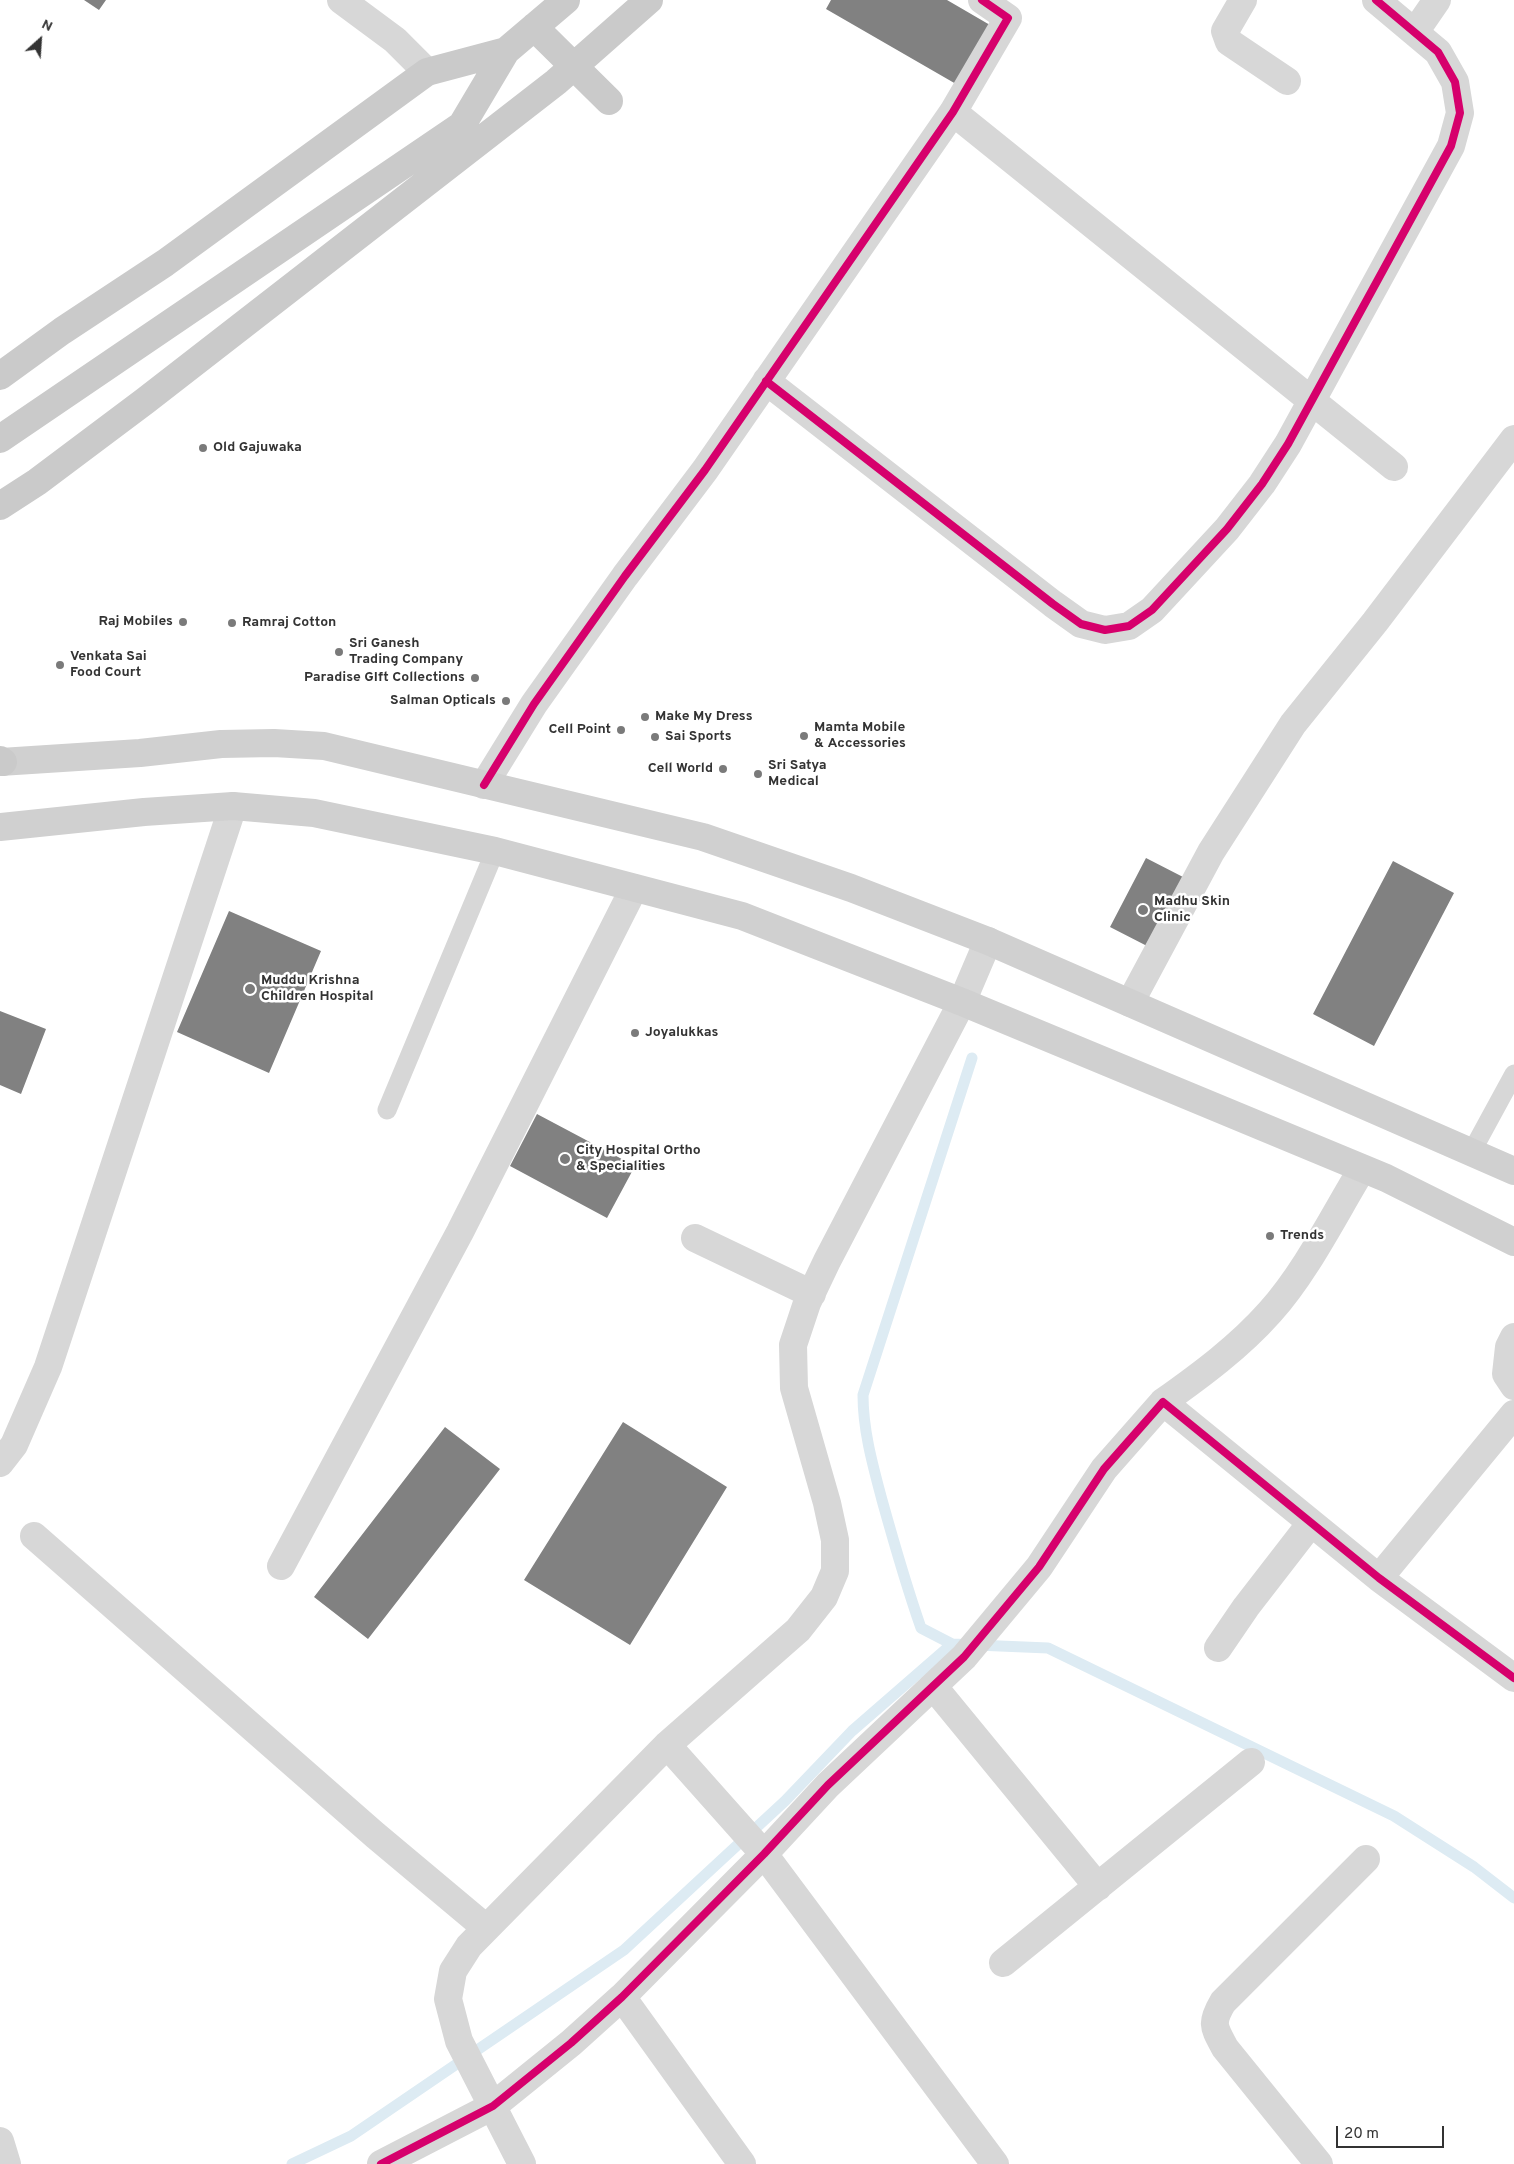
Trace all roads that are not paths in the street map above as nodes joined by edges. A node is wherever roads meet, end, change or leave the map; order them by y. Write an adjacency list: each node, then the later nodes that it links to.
1 (341, 0): 12 (street)
2 (566, 0): 8 (main road)
3 (649, 0): 11 (main road)
4 (982, 0): 15 (street)
5 (1243, 0): 13 (street)
6 (1376, 0): 9 (street)
7 (1437, 0): 9 (street)
8 (534, 27): 10 (main road); 11 (main road)
9 (1415, 32): 18 (street)
10 (506, 51): 12 (main road); 19 (main road)
11 (574, 66): 14 (main road); 22 (main road)
12 (427, 72): 16 (main road)
13 (1287, 81)
14 (609, 101)
15 (953, 112): 17 (street); 18 (street)
16 (0, 376)
17 (766, 381): 18 (street); 24 (street)
18 (1312, 400): 21 (street)
19 (0, 440)
20 (1509, 457): 31 (street)
21 (1394, 467)
22 (0, 506)
23 (1, 761): 24 (main road)
24 (484, 785): 29 (main road)
25 (233, 806): 26 (main road); 27 (main road); 44 (street)
26 (0, 827)
27 (495, 851): 28 (main road); 33 (lane)
28 (634, 888): 30 (main road); 47 (street)
29 (988, 941): 30 (street); 31 (main road)
30 (962, 1002): 35 (main road); 39 (street)
31 (1130, 1003): 34 (main road)
32 (1514, 1074): 34 (lane)
33 (387, 1110)
34 (1471, 1153): 36 (main road)
35 (1362, 1169): 38 (main road); 42 (street)
36 (1514, 1172)
37 (695, 1238): 39 (street)
38 (1514, 1242)
39 (812, 1294): 52 (street)
40 (1514, 1337): 41 (street)
41 (1514, 1386)
42 (1163, 1402): 45 (street); 51 (street)
43 (1514, 1414): 48 (street)
44 (0, 1463)
45 (1311, 1523): 48 (street); 49 (street)
46 (34, 1536): 57 (street)
47 (281, 1566)
48 (1379, 1578): 50 (street)
49 (1218, 1648)
50 (1514, 1678)
51 (933, 1686): 54 (street); 56 (street)
52 (666, 1745): 54 (street); 57 (street)
53 (1251, 1762): 56 (street)
54 (764, 1854): 59 (street); 66 (street)
55 (1366, 1859): 67 (street)
56 (1098, 1887): 58 (street)
57 (486, 1928): 60 (street)
58 (1003, 1963)
59 (622, 1997): 60 (street); 65 (street)
60 (493, 2106): 63 (street); 64 (street)
61 (0, 2141): 62 (street)
62 (7, 2164)
63 (381, 2164)
64 (522, 2164)
65 (742, 2164)
66 (995, 2164)
67 (1319, 2164)

